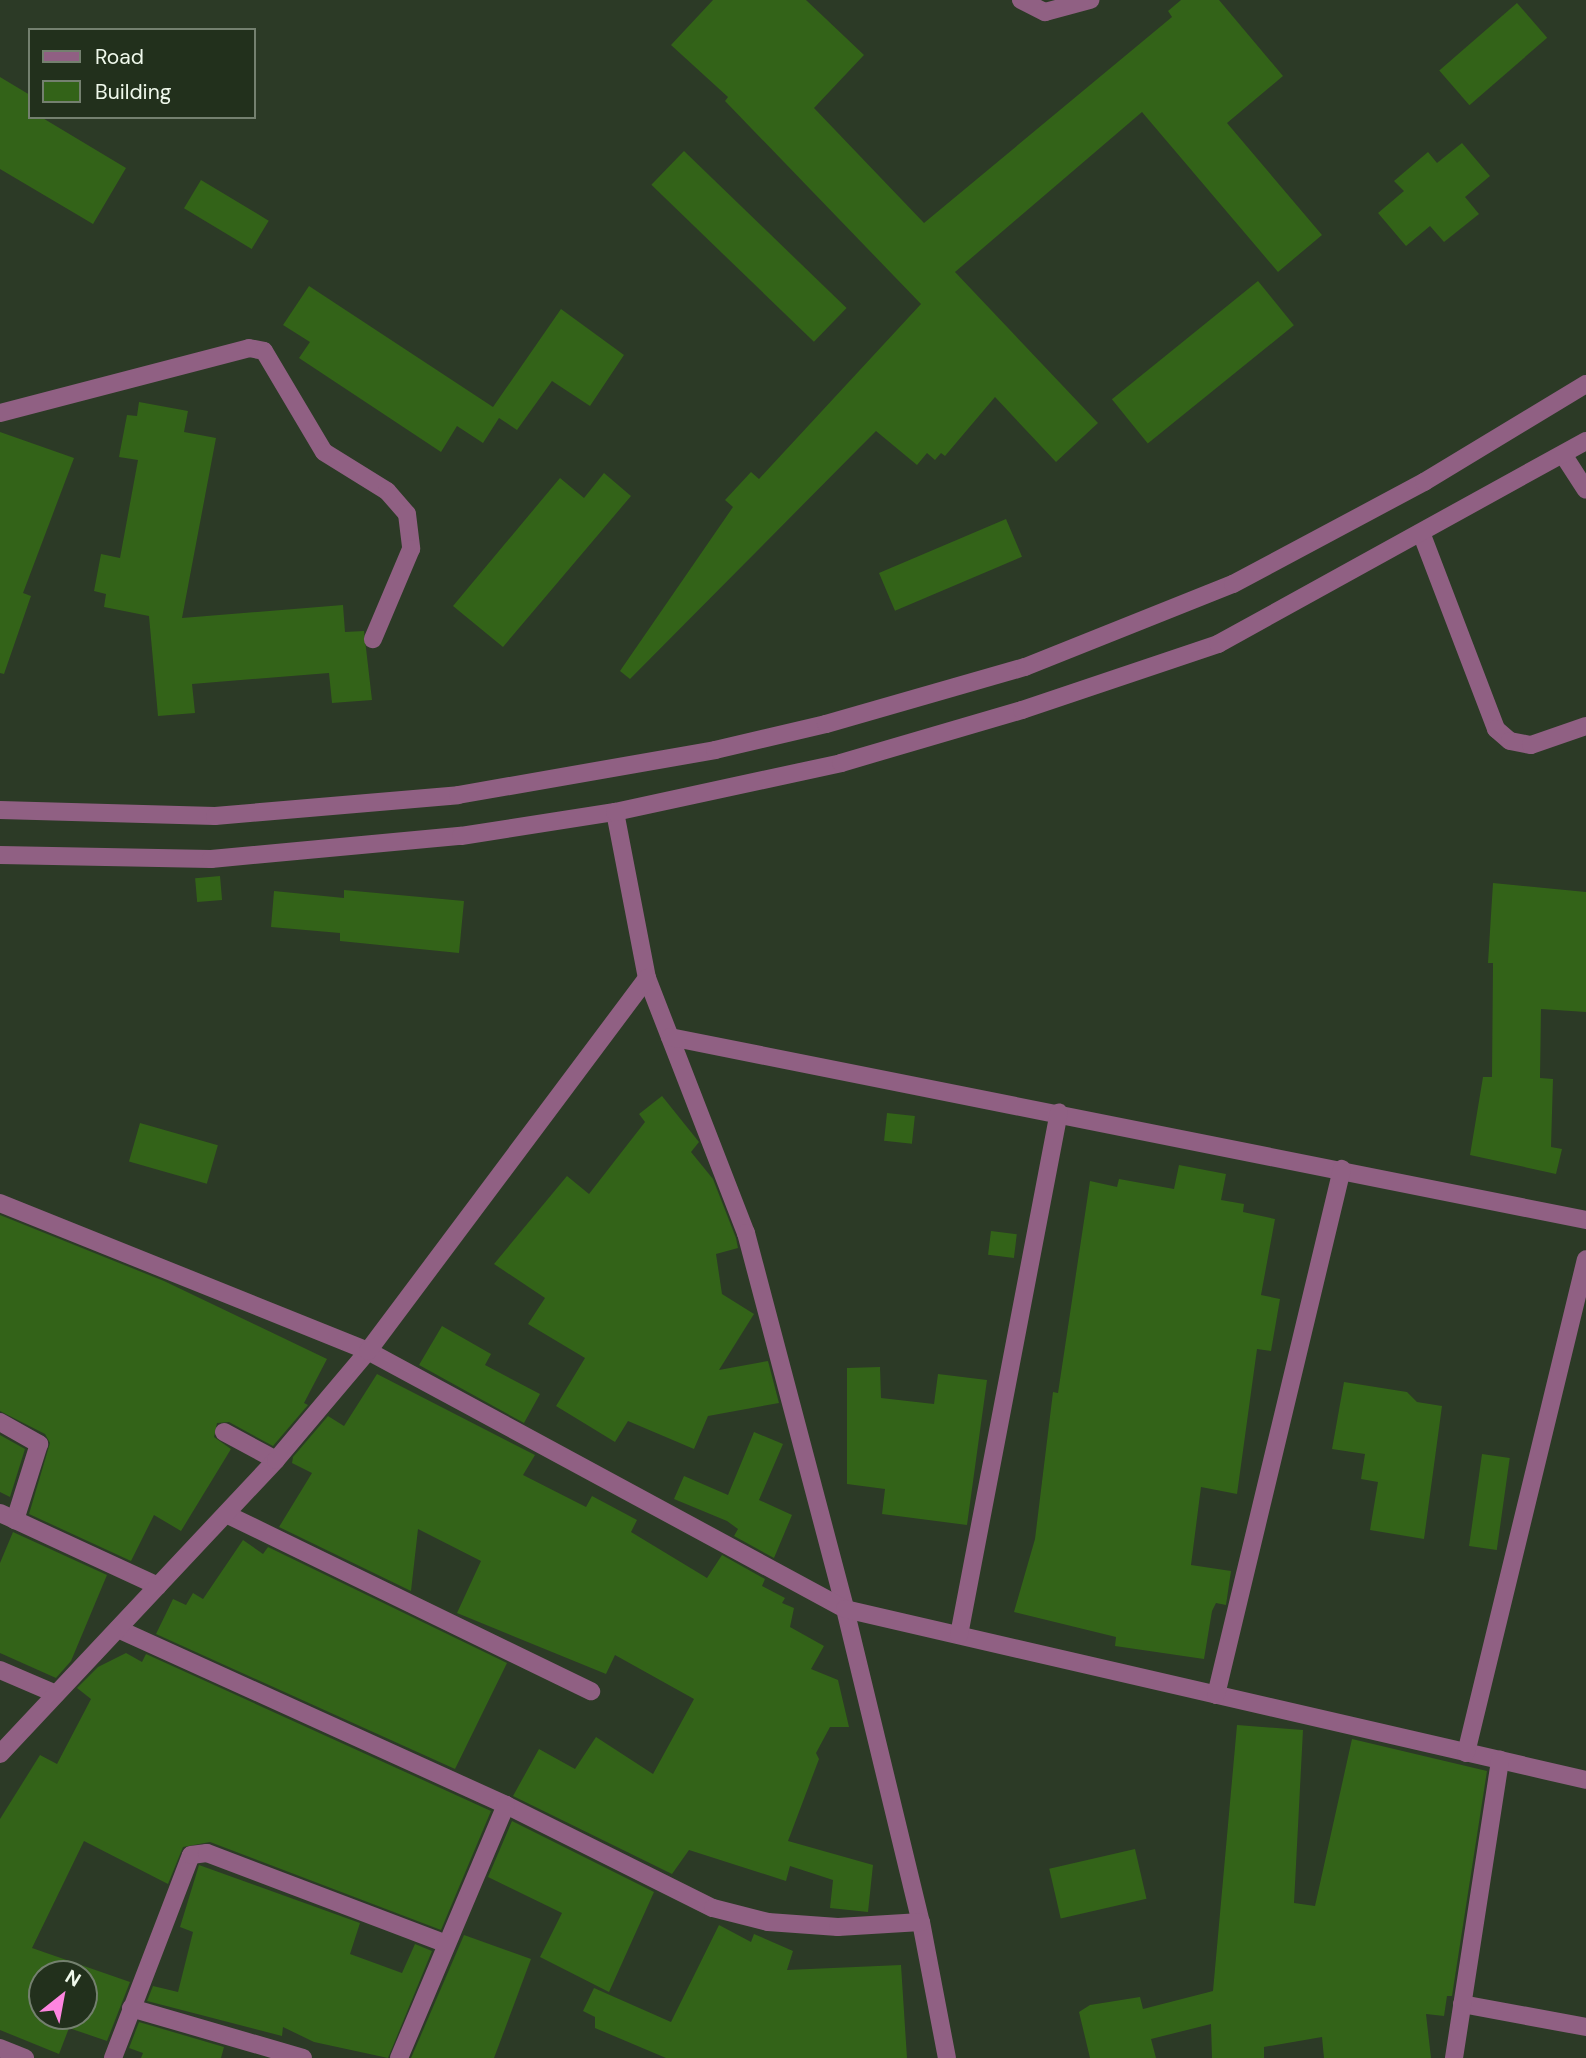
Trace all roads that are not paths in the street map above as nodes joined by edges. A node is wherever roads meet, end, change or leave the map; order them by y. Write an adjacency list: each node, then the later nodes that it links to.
1 (1021, 0): 2 (street)
2 (1090, 0)
3 (1586, 384): 11 (street)
4 (0, 413): 9 (street)
5 (1586, 441): 6 (street)
6 (1564, 456): 7 (street); 8 (street)
7 (1586, 490)
8 (1422, 535): 10 (street); 12 (street)
9 (373, 639)
10 (1586, 726)
11 (0, 810)
12 (615, 812): 13 (street); 14 (street)
13 (0, 855)
14 (647, 978): 15 (street); 21 (street)
15 (670, 1037): 16 (street); 28 (street)
16 (1059, 1112): 17 (street); 30 (street)
17 (1342, 1169): 19 (street); 34 (street)
18 (0, 1203): 21 (street)
19 (1586, 1220)
20 (1586, 1259): 35 (street)
21 (368, 1351): 24 (street); 28 (street)
22 (0, 1422): 26 (street)
23 (224, 1432): 24 (street)
24 (276, 1460): 25 (street)
25 (226, 1514): 27 (street); 32 (street)
26 (8, 1516): 27 (street)
27 (158, 1586): 29 (street)
28 (845, 1609): 30 (street); 40 (street)
29 (118, 1629): 33 (street); 39 (street)
30 (959, 1636): 34 (street)
31 (0, 1670): 33 (street)
32 (591, 1691)
33 (56, 1694): 36 (street)
34 (1216, 1695): 35 (street)
35 (1466, 1753): 37 (street)
36 (0, 1754)
37 (1500, 1760): 38 (street); 42 (street)
38 (1586, 1780)
39 (506, 1805): 40 (street); 41 (street)
40 (921, 1922): 50 (street)
41 (444, 1943): 43 (street); 49 (street)
42 (1462, 2004): 44 (street); 51 (street)
43 (131, 2008): 47 (street); 48 (street)
44 (1586, 2027)
45 (0, 2048): 46 (street)
46 (25, 2058)
47 (113, 2058)
48 (303, 2058)
49 (399, 2058)
50 (947, 2058)
51 (1454, 2058)

